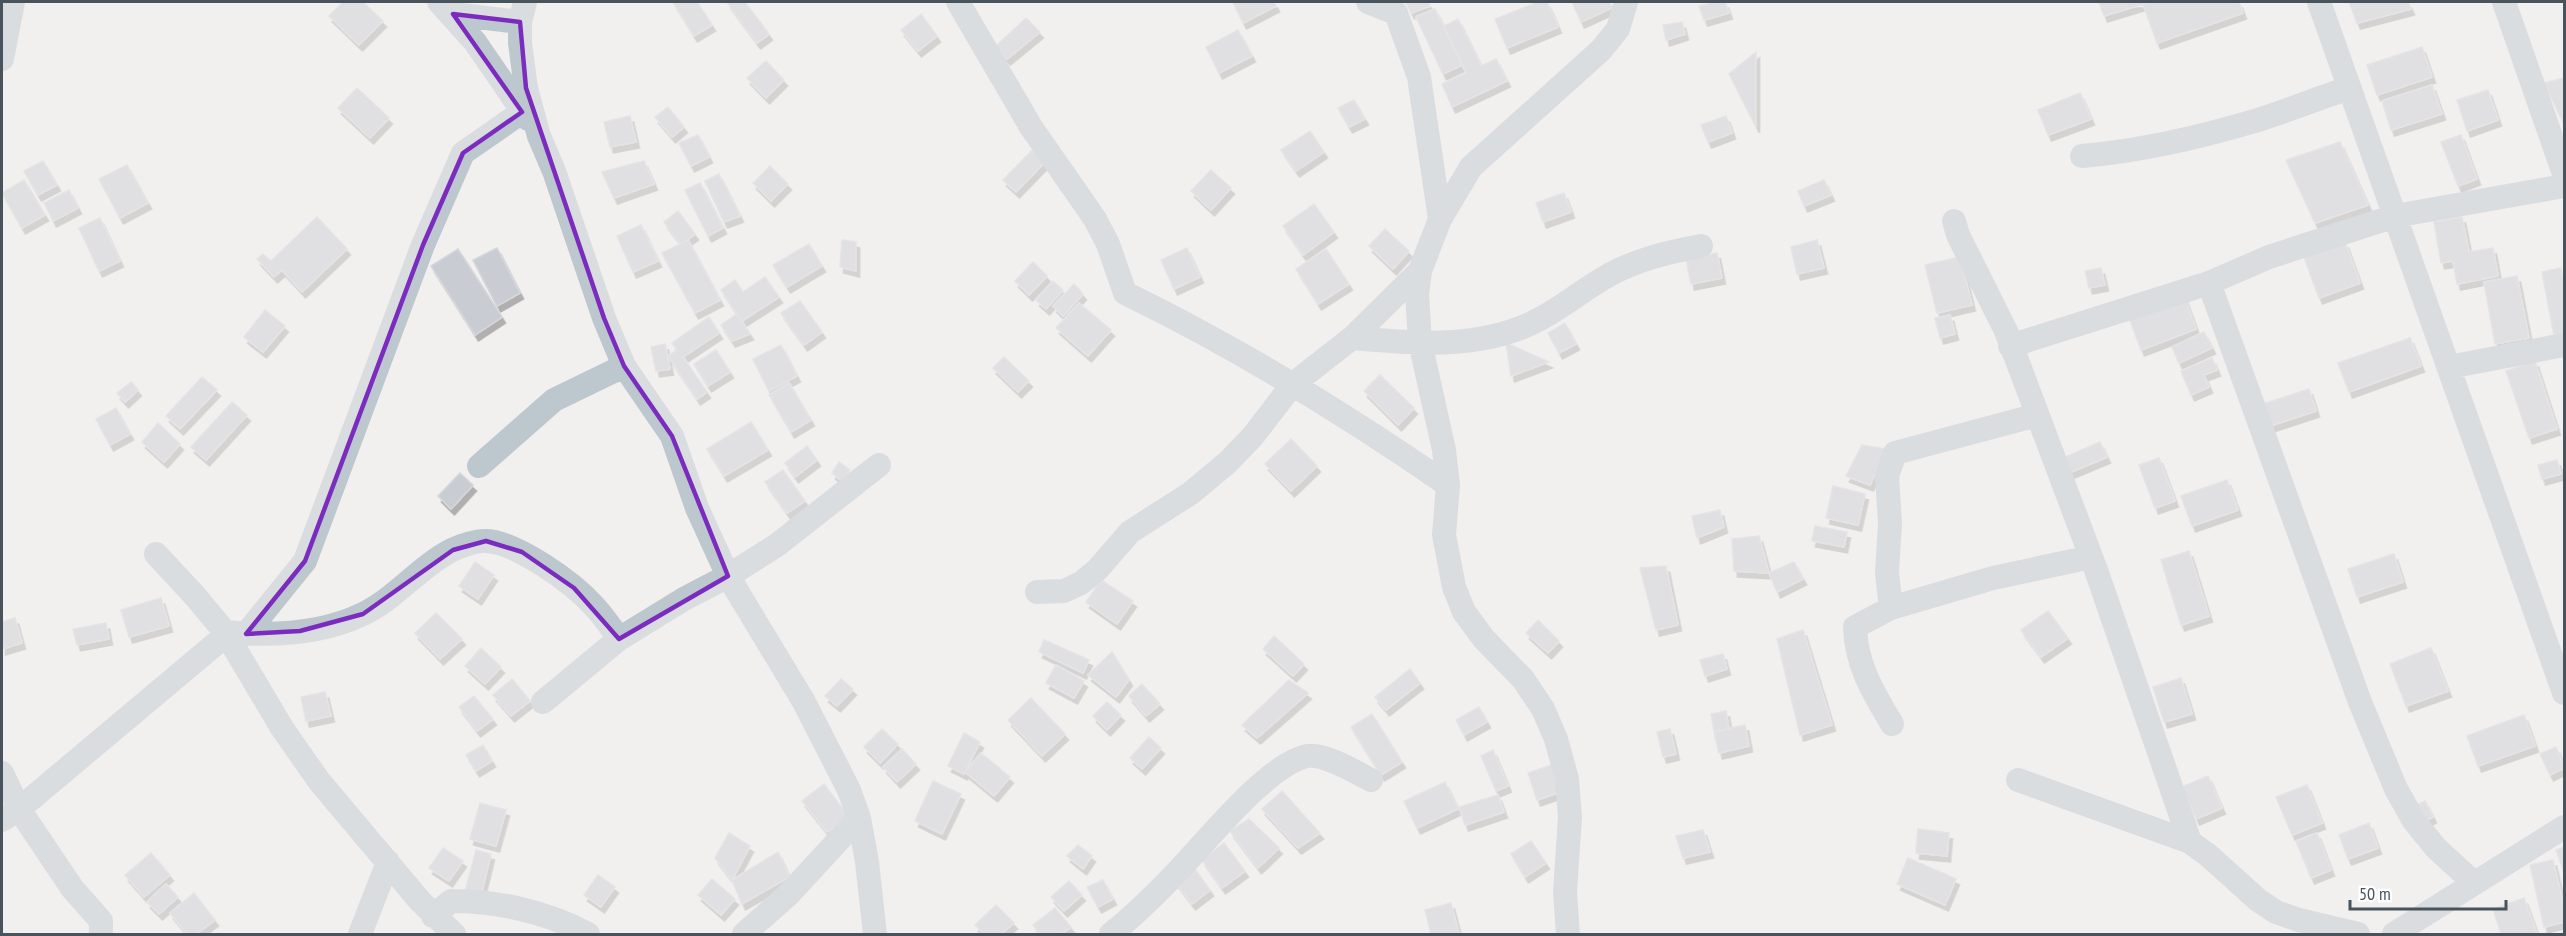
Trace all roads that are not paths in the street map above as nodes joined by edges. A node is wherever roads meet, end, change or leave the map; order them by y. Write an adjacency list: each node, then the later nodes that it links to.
1 (13, 2): 9 (street)
2 (958, 2): 28 (street)
3 (1368, 2): 17 (street)
4 (1626, 2): 17 (street)
5 (2319, 2): 10 (street)
6 (2504, 2): 14 (street)
7 (446, 8): 8 (street); 11 (street)
8 (523, 12): 12 (street)
9 (2, 58)
10 (2349, 88): 13 (street); 16 (street)
11 (522, 112): 12 (street); 38 (street)
12 (539, 136): 26 (street)
13 (2082, 156)
14 (2565, 174)
15 (2565, 186): 16 (street)
16 (2395, 216): 21 (street); 27 (street)
17 (1440, 219): 20 (street)
18 (1954, 221): 25 (street)
19 (1701, 246): 23 (street)
20 (1420, 271): 22 (street); 23 (street)
21 (2209, 283): 25 (street); 51 (street)
22 (1352, 338): 23 (street); 28 (street)
23 (1420, 342): 32 (street)
24 (2565, 345): 27 (street)
25 (2010, 346): 29 (street)
26 (624, 366): 31 (street); 35 (street)
27 (2449, 368): 40 (street)
28 (1293, 384): 32 (street); 36 (street)
29 (2037, 414): 34 (street); 37 (street)
30 (879, 465): 35 (street)
31 (479, 466)
32 (1448, 485): 60 (street)
33 (156, 554): 38 (street)
34 (2091, 557): 37 (street); 49 (street)
35 (728, 576): 39 (street); 47 (street)
36 (1037, 591)
37 (1891, 608): 42 (street)
38 (236, 633): 39 (street); 46 (street); 50 (street)
39 (619, 639): 41 (street)
40 (2565, 693)
41 (543, 702)
42 (1892, 724)
43 (2, 773): 46 (street)
44 (1371, 780): 59 (street)
45 (2018, 780): 49 (street)
46 (10, 815): 53 (street)
47 (858, 818): 57 (street); 58 (street)
48 (2565, 827): 51 (street)
49 (2190, 842): 61 (street)
50 (388, 862): 52 (street); 54 (street)
51 (2474, 883): 62 (street)
52 (434, 916): 55 (street); 56 (street)
53 (101, 934)
54 (360, 934)
55 (454, 934)
56 (588, 934)
57 (744, 934)
58 (874, 934)
59 (1111, 934)
60 (1568, 934)
61 (2358, 934)
62 (2394, 934)

